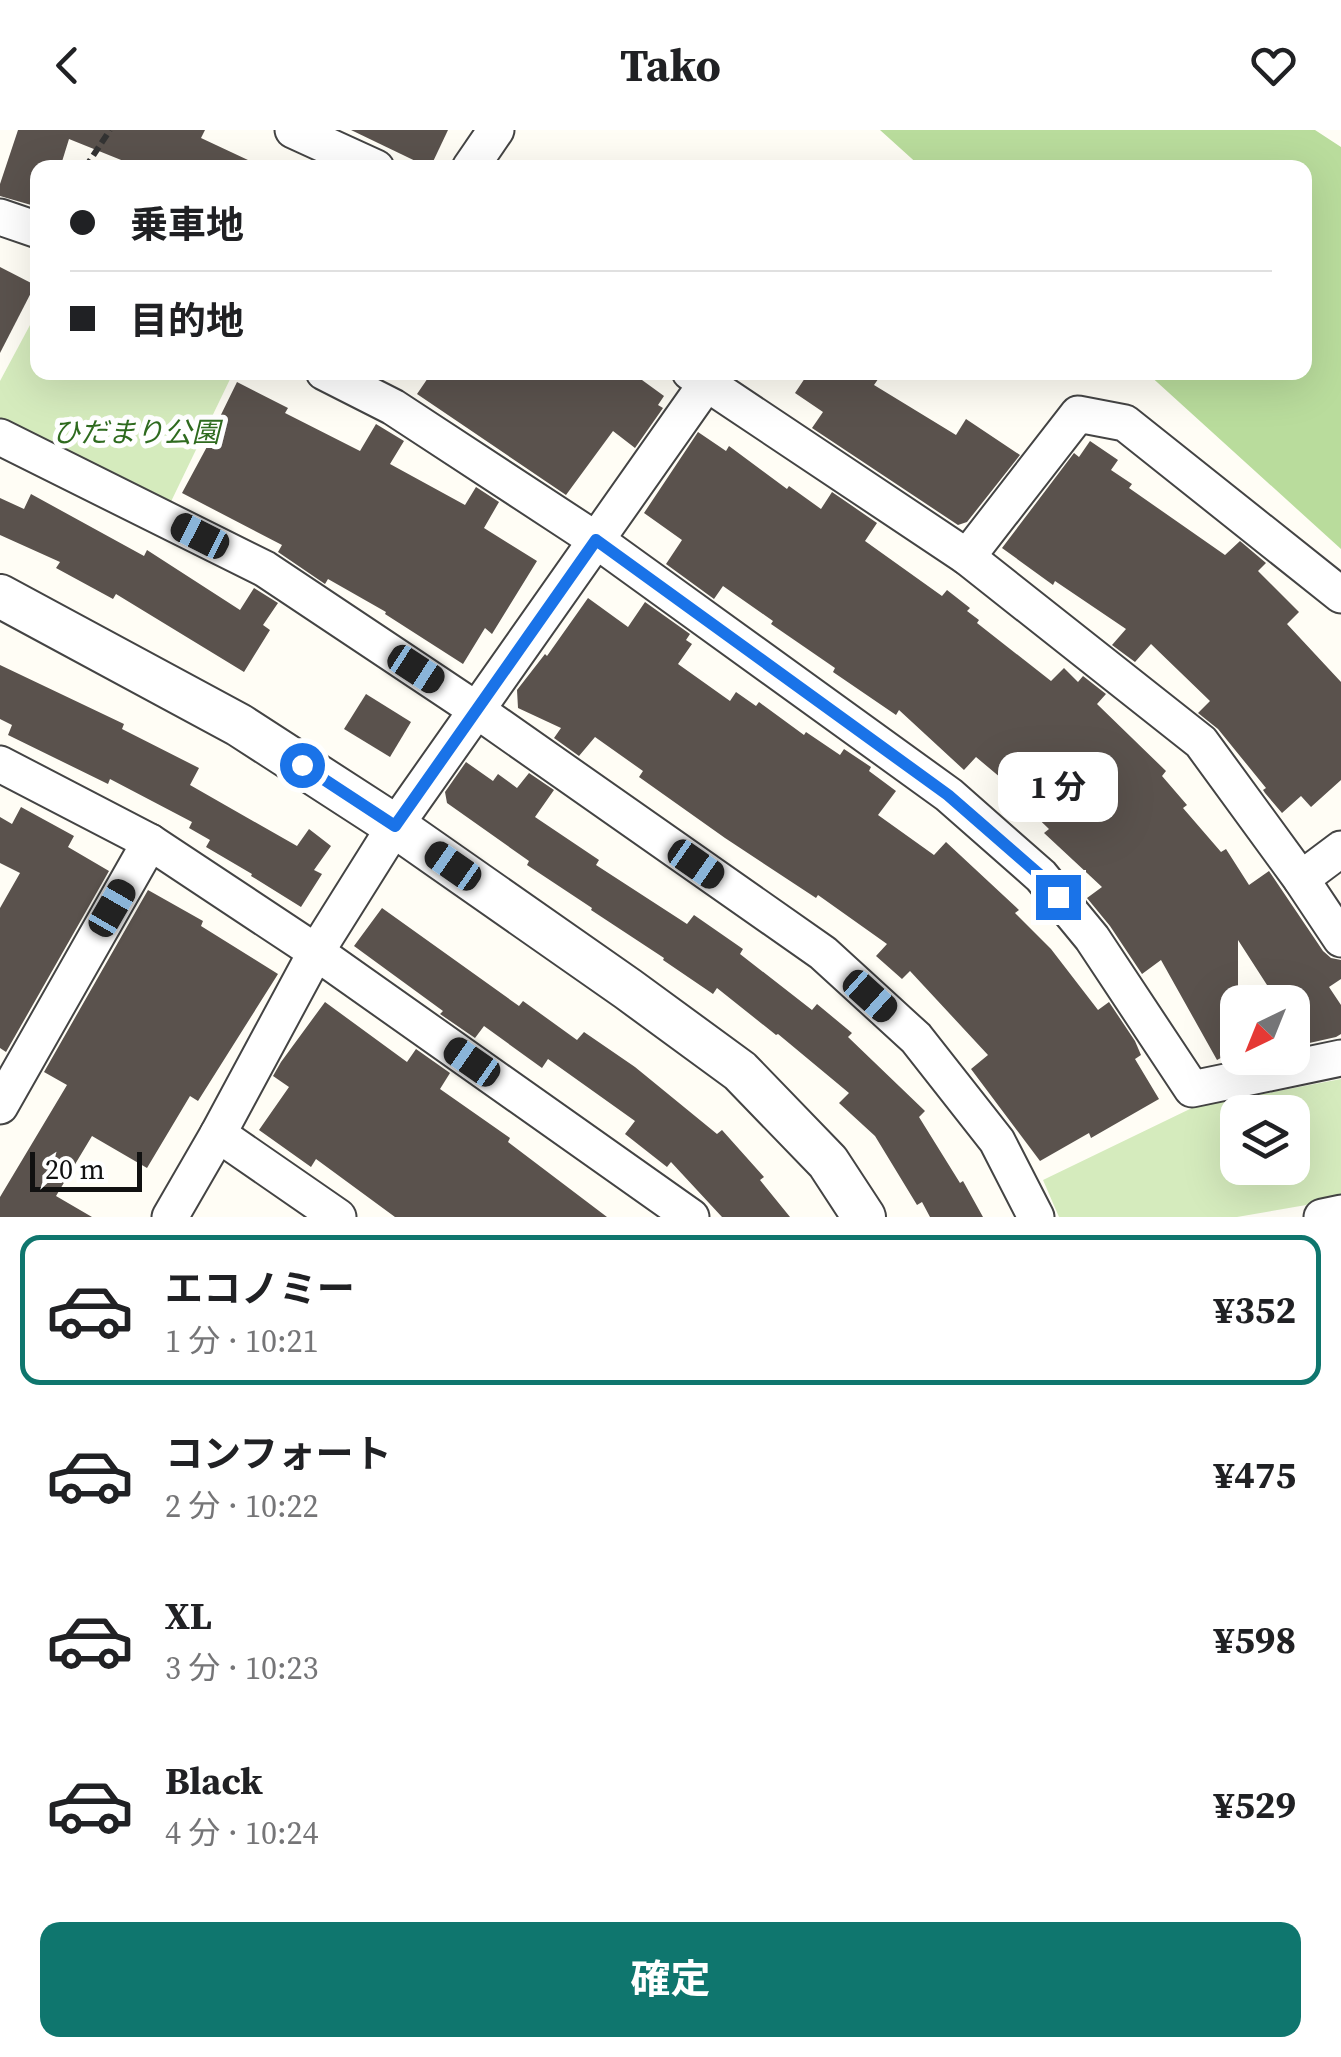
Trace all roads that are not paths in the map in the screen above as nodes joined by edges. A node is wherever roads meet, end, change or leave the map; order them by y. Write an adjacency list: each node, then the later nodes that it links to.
1 (293, 130): 3 (street)
2 (496, 130): 4 (street)
3 (359, 160)
4 (475, 160)
5 (0, 217): 6 (street)
6 (30, 227)
7 (340, 380): 11 (street)
8 (697, 380): 11 (street)
9 (701, 380): 12 (street)
10 (0, 437): 15 (street)
11 (596, 540): 15 (street); 23 (street)
12 (967, 558): 13 (street); 20 (street)
13 (1341, 595)
14 (0, 596): 17 (street)
15 (476, 709): 17 (street); 31 (street)
16 (0, 764): 18 (street)
17 (395, 826): 22 (street); 30 (street)
18 (150, 842): 22 (street); 24 (street)
19 (1341, 848): 20 (street)
20 (1301, 878): 21 (street)
21 (1341, 939)
22 (316, 952): 25 (street); 29 (street)
23 (1341, 1058)
24 (0, 1106)
25 (218, 1134): 27 (street); 28 (street)
26 (1341, 1213): 32 (street)
27 (170, 1217)
28 (338, 1217)
29 (692, 1217)
30 (864, 1217)
31 (1036, 1217)
32 (1322, 1217)

